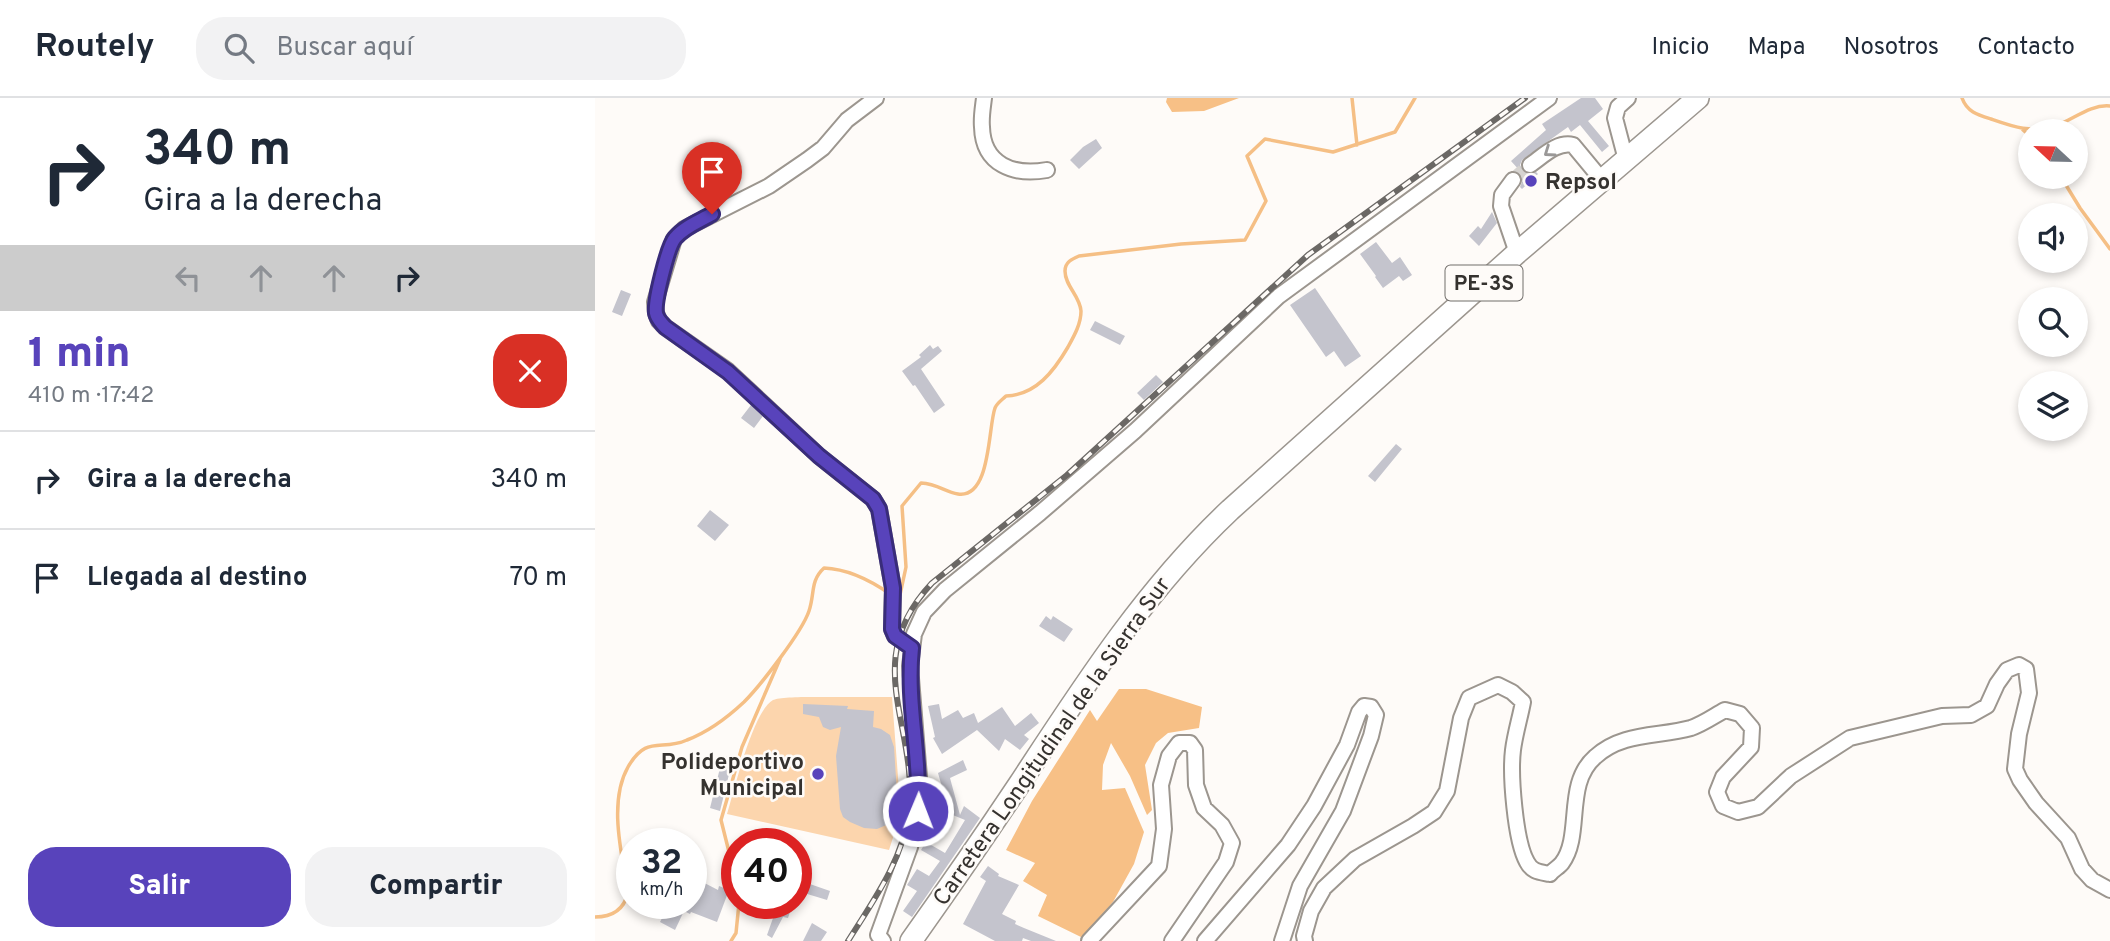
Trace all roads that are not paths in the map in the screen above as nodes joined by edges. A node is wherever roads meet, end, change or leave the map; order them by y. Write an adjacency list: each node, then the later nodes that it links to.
1 (876, 98): 12 (street)
2 (984, 98): 8 (street)
3 (1549, 98): 12 (street)
4 (1628, 98): 6 (street)
5 (1698, 98): 6 (highway, Carretera Longitudinal de la Sierra Sur / PE-3S)
6 (1626, 160): 10 (highway, Carretera Longitudinal de la Sierra Sur / PE-3S)
7 (1530, 165): 10 (street, one-way to 7)
8 (1047, 170)
9 (1513, 180): 11 (street)
10 (1602, 180): 11 (highway, Carretera Longitudinal de la Sierra Sur / PE-3S)
11 (1517, 253): 15 (highway, Carretera Longitudinal de la Sierra Sur / PE-3S)
12 (912, 648): 14 (street)
13 (2110, 890): 20 (street)
14 (878, 939)
15 (911, 941)
16 (1089, 941): 17 (street)
17 (1172, 941)
18 (1205, 941): 19 (street)
19 (1282, 941)
20 (1305, 941)

